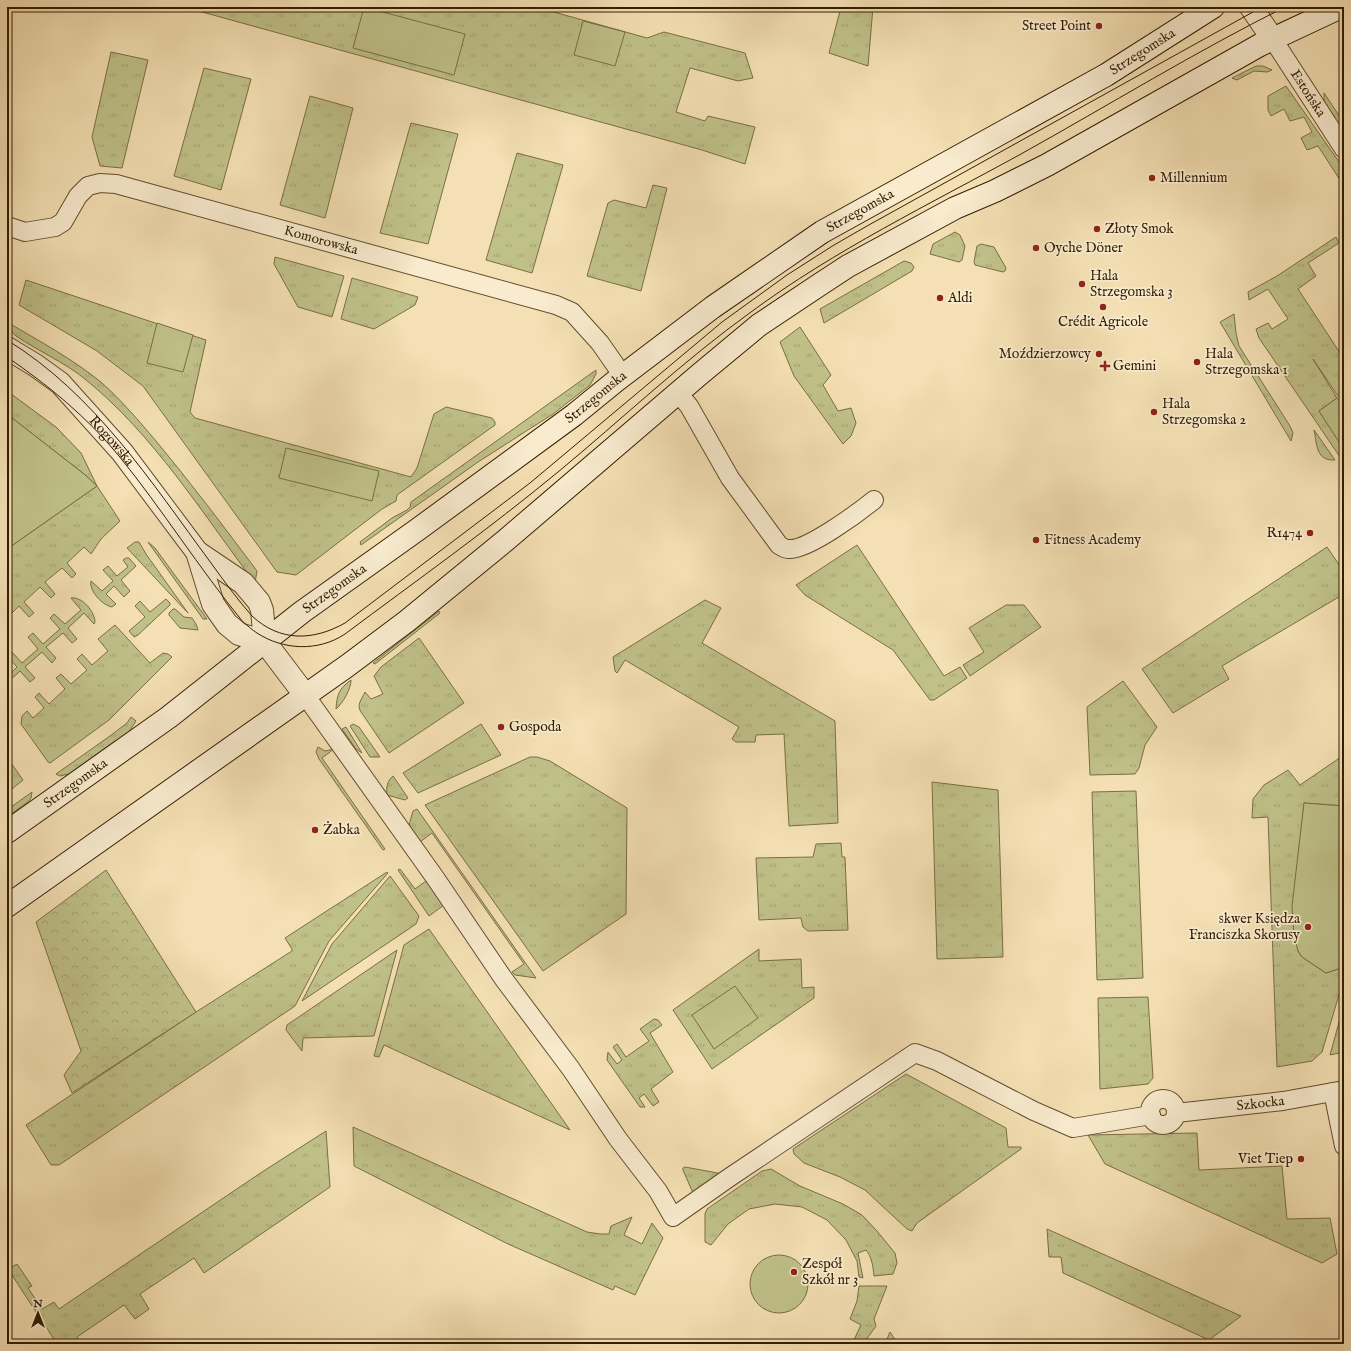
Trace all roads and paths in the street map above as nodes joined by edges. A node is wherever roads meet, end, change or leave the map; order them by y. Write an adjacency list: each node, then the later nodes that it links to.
1 (1213, 7): 8 (main road, Strzegomska)
2 (1251, 7): 4 (main road)
3 (1341, 7): 4 (main road)
4 (1272, 38): 5 (street, Estońska); 9 (main road)
5 (1344, 149)
6 (7, 228): 8 (street, Komorowska)
7 (7, 348): 11 (main road, Rogowska)
8 (623, 376): 12 (main road, Strzegomska)
9 (678, 393): 10 (street); 13 (main road)
10 (874, 500)
11 (197, 552): 12 (main road, Rogowska); 12 (main road, Rogowska)
12 (265, 642): 13 (main road); 14 (main road, Strzegomska)
13 (305, 695): 15 (main road); 16 (street, Szkocka)
14 (7, 832)
15 (7, 906)
16 (1339, 1091): 17 (street)
17 (1344, 1146)

